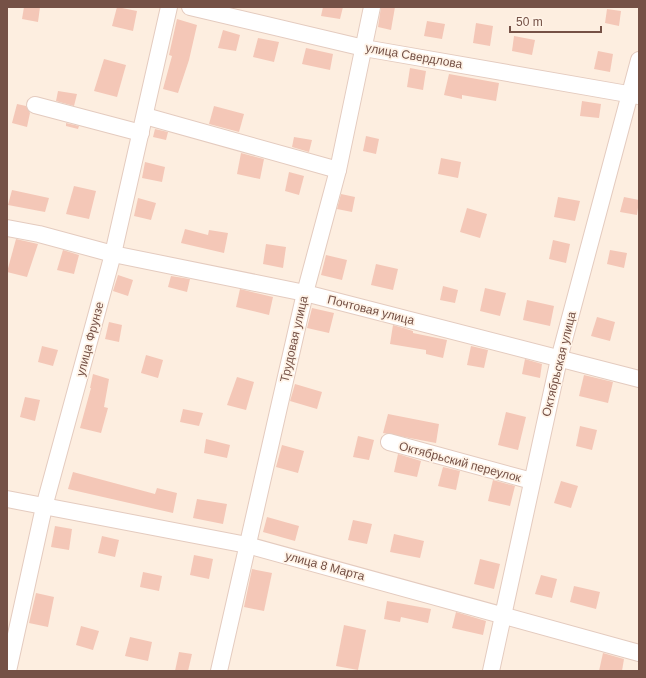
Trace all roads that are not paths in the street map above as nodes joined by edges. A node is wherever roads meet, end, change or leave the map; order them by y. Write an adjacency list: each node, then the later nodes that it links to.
1 (169, 7): 8 (street, улица Фрунзе)
2 (190, 7): 4 (street, улица Свердлова)
3 (372, 7): 4 (street, Трудовая улица)
4 (364, 48): 6 (street, улица Свердлова); 10 (street, Трудовая улица)
5 (639, 60): 6 (street, Октябрьская улица)
6 (634, 95): 14 (street, Октябрьская улица)
7 (35, 105): 9 (street)
8 (145, 116): 9 (street, улица Фрунзе); 10 (street)
9 (140, 133): 12 (street, улица Фрунзе)
10 (338, 170): 13 (street, Трудовая улица)
11 (7, 228): 12 (street, Почтовая улица)
12 (113, 254): 13 (street, Почтовая улица); 19 (street, улица Фрунзе)
13 (305, 293): 14 (street, Почтовая улица); 20 (street, Трудовая улица)
14 (559, 359): 15 (street, Почтовая улица); 17 (street, Октябрьская улица)
15 (639, 379)
16 (389, 442): 17 (street, Октябрьский переулок)
17 (532, 481): 21 (street, Октябрьская улица)
18 (7, 499): 19 (street, улица 8 Марта)
19 (44, 507): 20 (street, улица 8 Марта); 23 (street, улица Фрунзе)
20 (247, 545): 21 (street, улица 8 Марта); 24 (street, Трудовая улица)
21 (503, 615): 22 (street, улица 8 Марта); 25 (street, Октябрьская улица)
22 (639, 653)
23 (8, 671)
24 (219, 671)
25 (492, 671)

